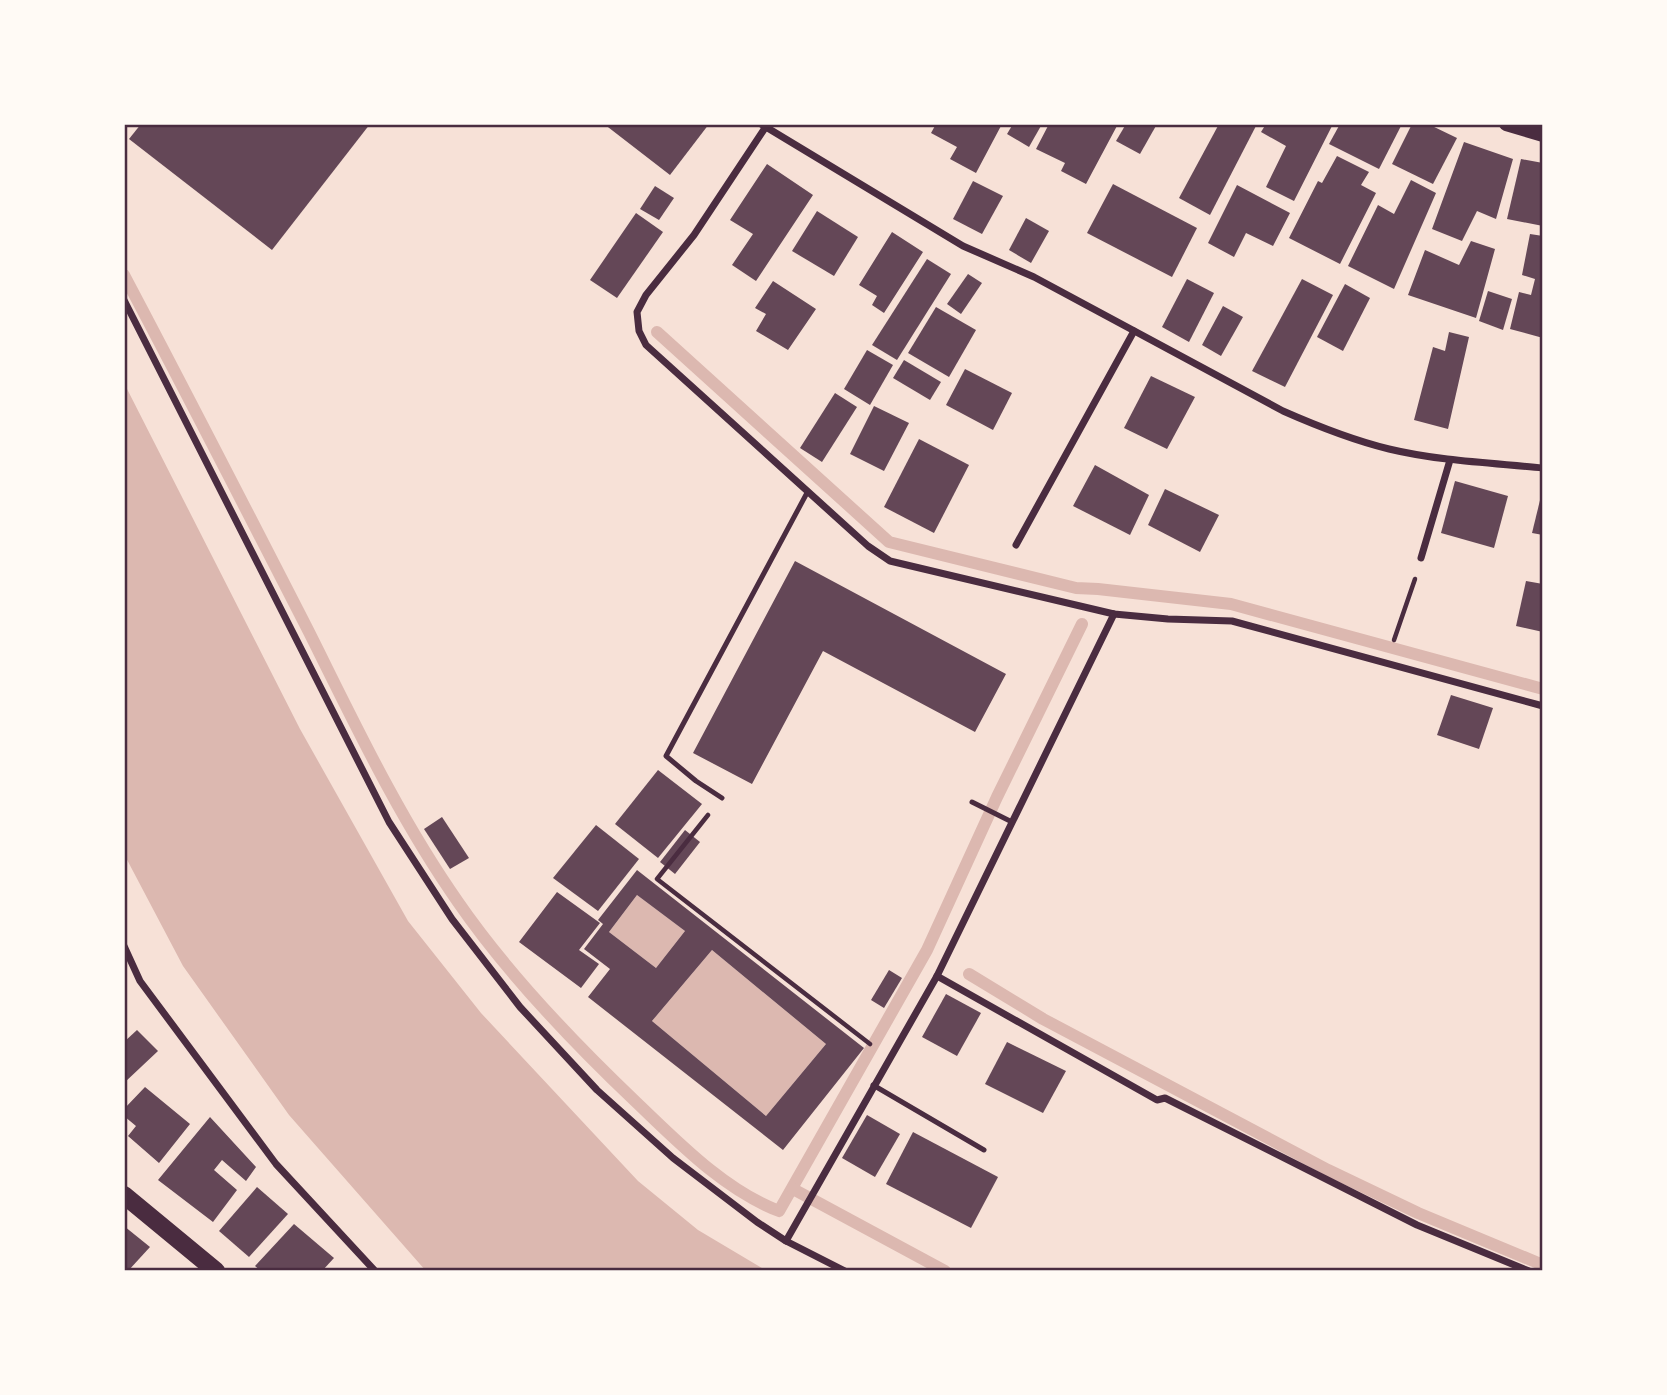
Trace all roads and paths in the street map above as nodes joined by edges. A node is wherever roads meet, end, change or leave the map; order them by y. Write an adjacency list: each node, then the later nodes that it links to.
1 (1507, 124): 3 (main road)
2 (763, 126): 5 (street); 8 (street)
3 (1543, 135)
4 (124, 300): 23 (street)
5 (1134, 331): 6 (street); 9 (street)
6 (1450, 460): 7 (street); 10 (street)
7 (1543, 468)
8 (808, 491): 11 (street); 14 (lane)
9 (1016, 545)
10 (1421, 558): 12 (path)
11 (1114, 614): 13 (street); 16 (street)
12 (1394, 641)
13 (1543, 706)
14 (722, 797): 19 (path)
15 (971, 802): 16 (lane)
16 (1012, 822): 18 (street)
17 (124, 946): 25 (street)
18 (937, 976): 20 (street); 27 (street)
19 (869, 1043)
20 (873, 1085): 21 (lane); 23 (street)
21 (984, 1150)
22 (124, 1195): 24 (main road)
23 (786, 1241): 26 (street)
24 (216, 1271)
25 (375, 1271)
26 (845, 1271)
27 (1529, 1271)

